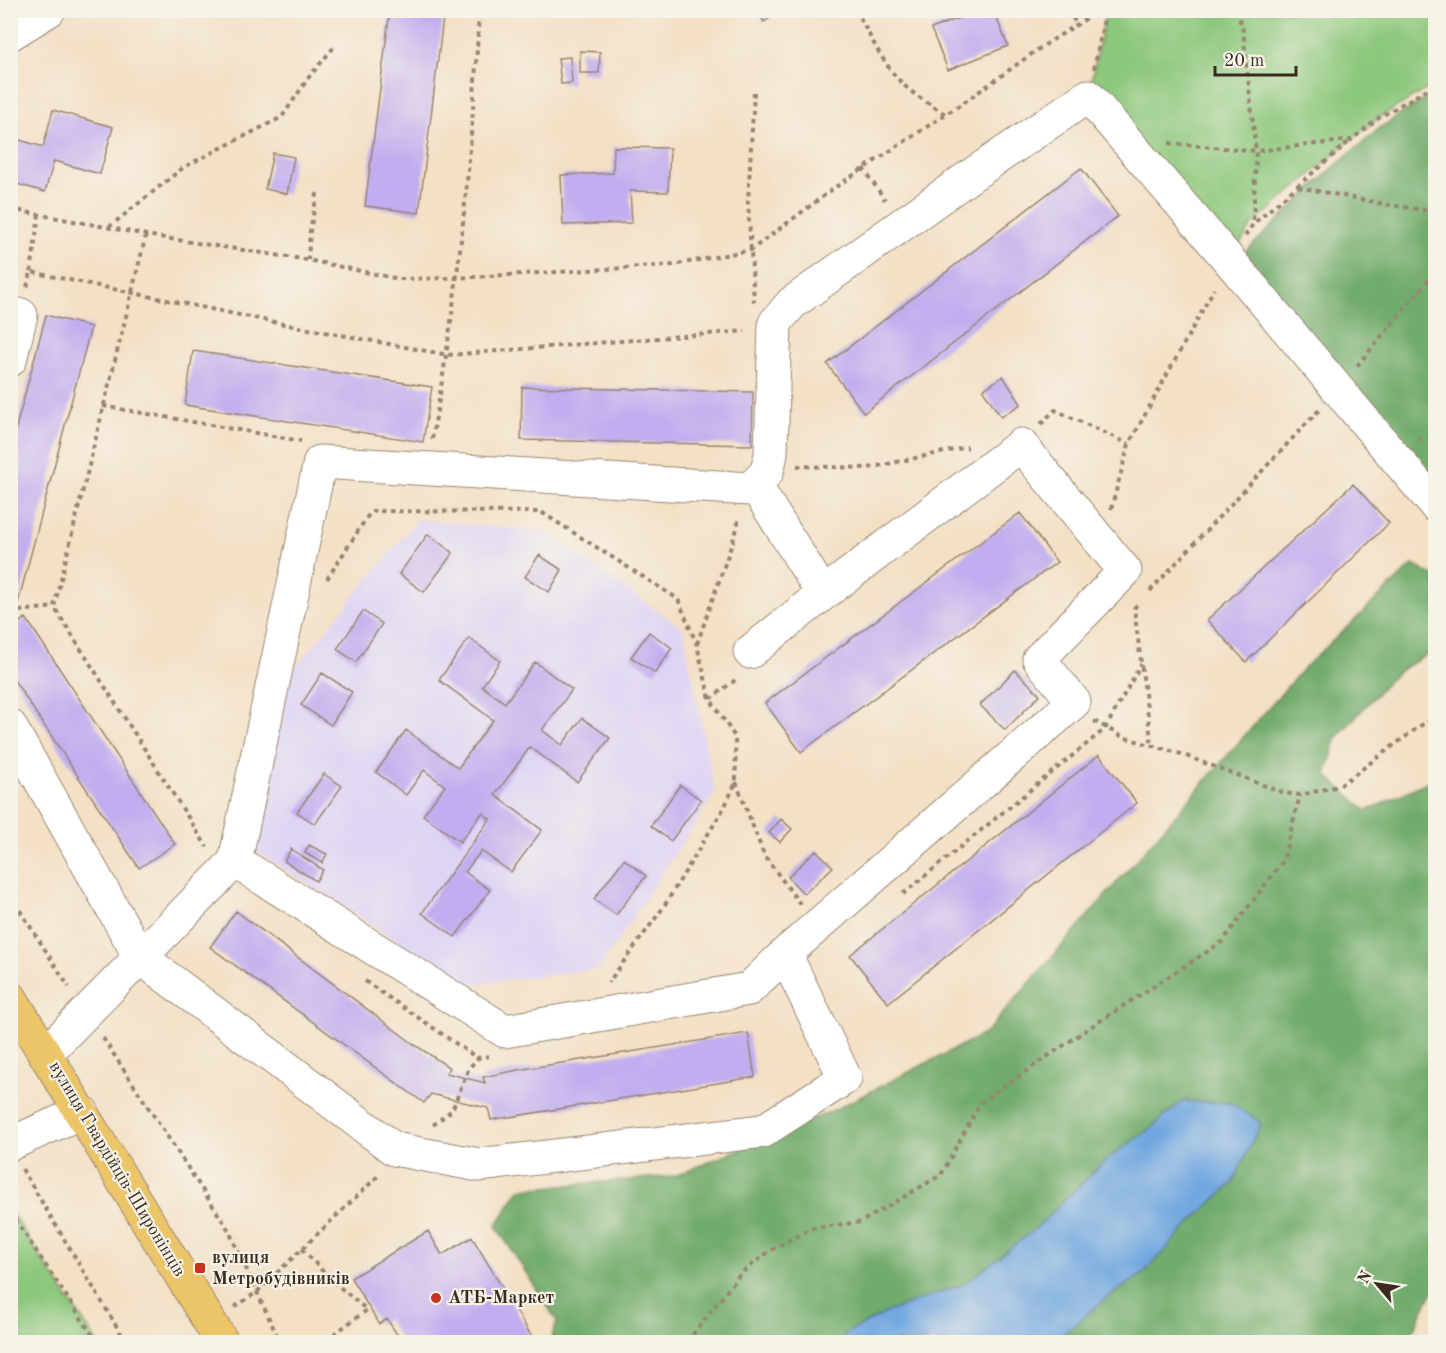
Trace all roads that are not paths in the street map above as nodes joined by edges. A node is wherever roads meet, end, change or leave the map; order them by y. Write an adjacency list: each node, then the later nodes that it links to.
1 (49, 10): 2 (street)
2 (10, 34)
3 (21, 315): 4 (street)
4 (10, 360)
5 (755, 485): 6 (street); 7 (street); 10 (street)
6 (1436, 506)
7 (823, 594): 8 (street); 11 (street)
8 (750, 652)
9 (10, 726): 12 (street)
10 (229, 867): 11 (street); 12 (street)
11 (785, 954): 12 (street)
12 (140, 957): 14 (street)
13 (10, 997): 14 (main road, вулиця Гвардійців-Широнінців)
14 (46, 1053): 15 (main road, вулиця Гвардійців-Широнінців)
15 (81, 1112): 16 (street); 17 (main road, вулиця Гвардійців-Широнінців)
16 (14, 1152)
17 (222, 1342)

